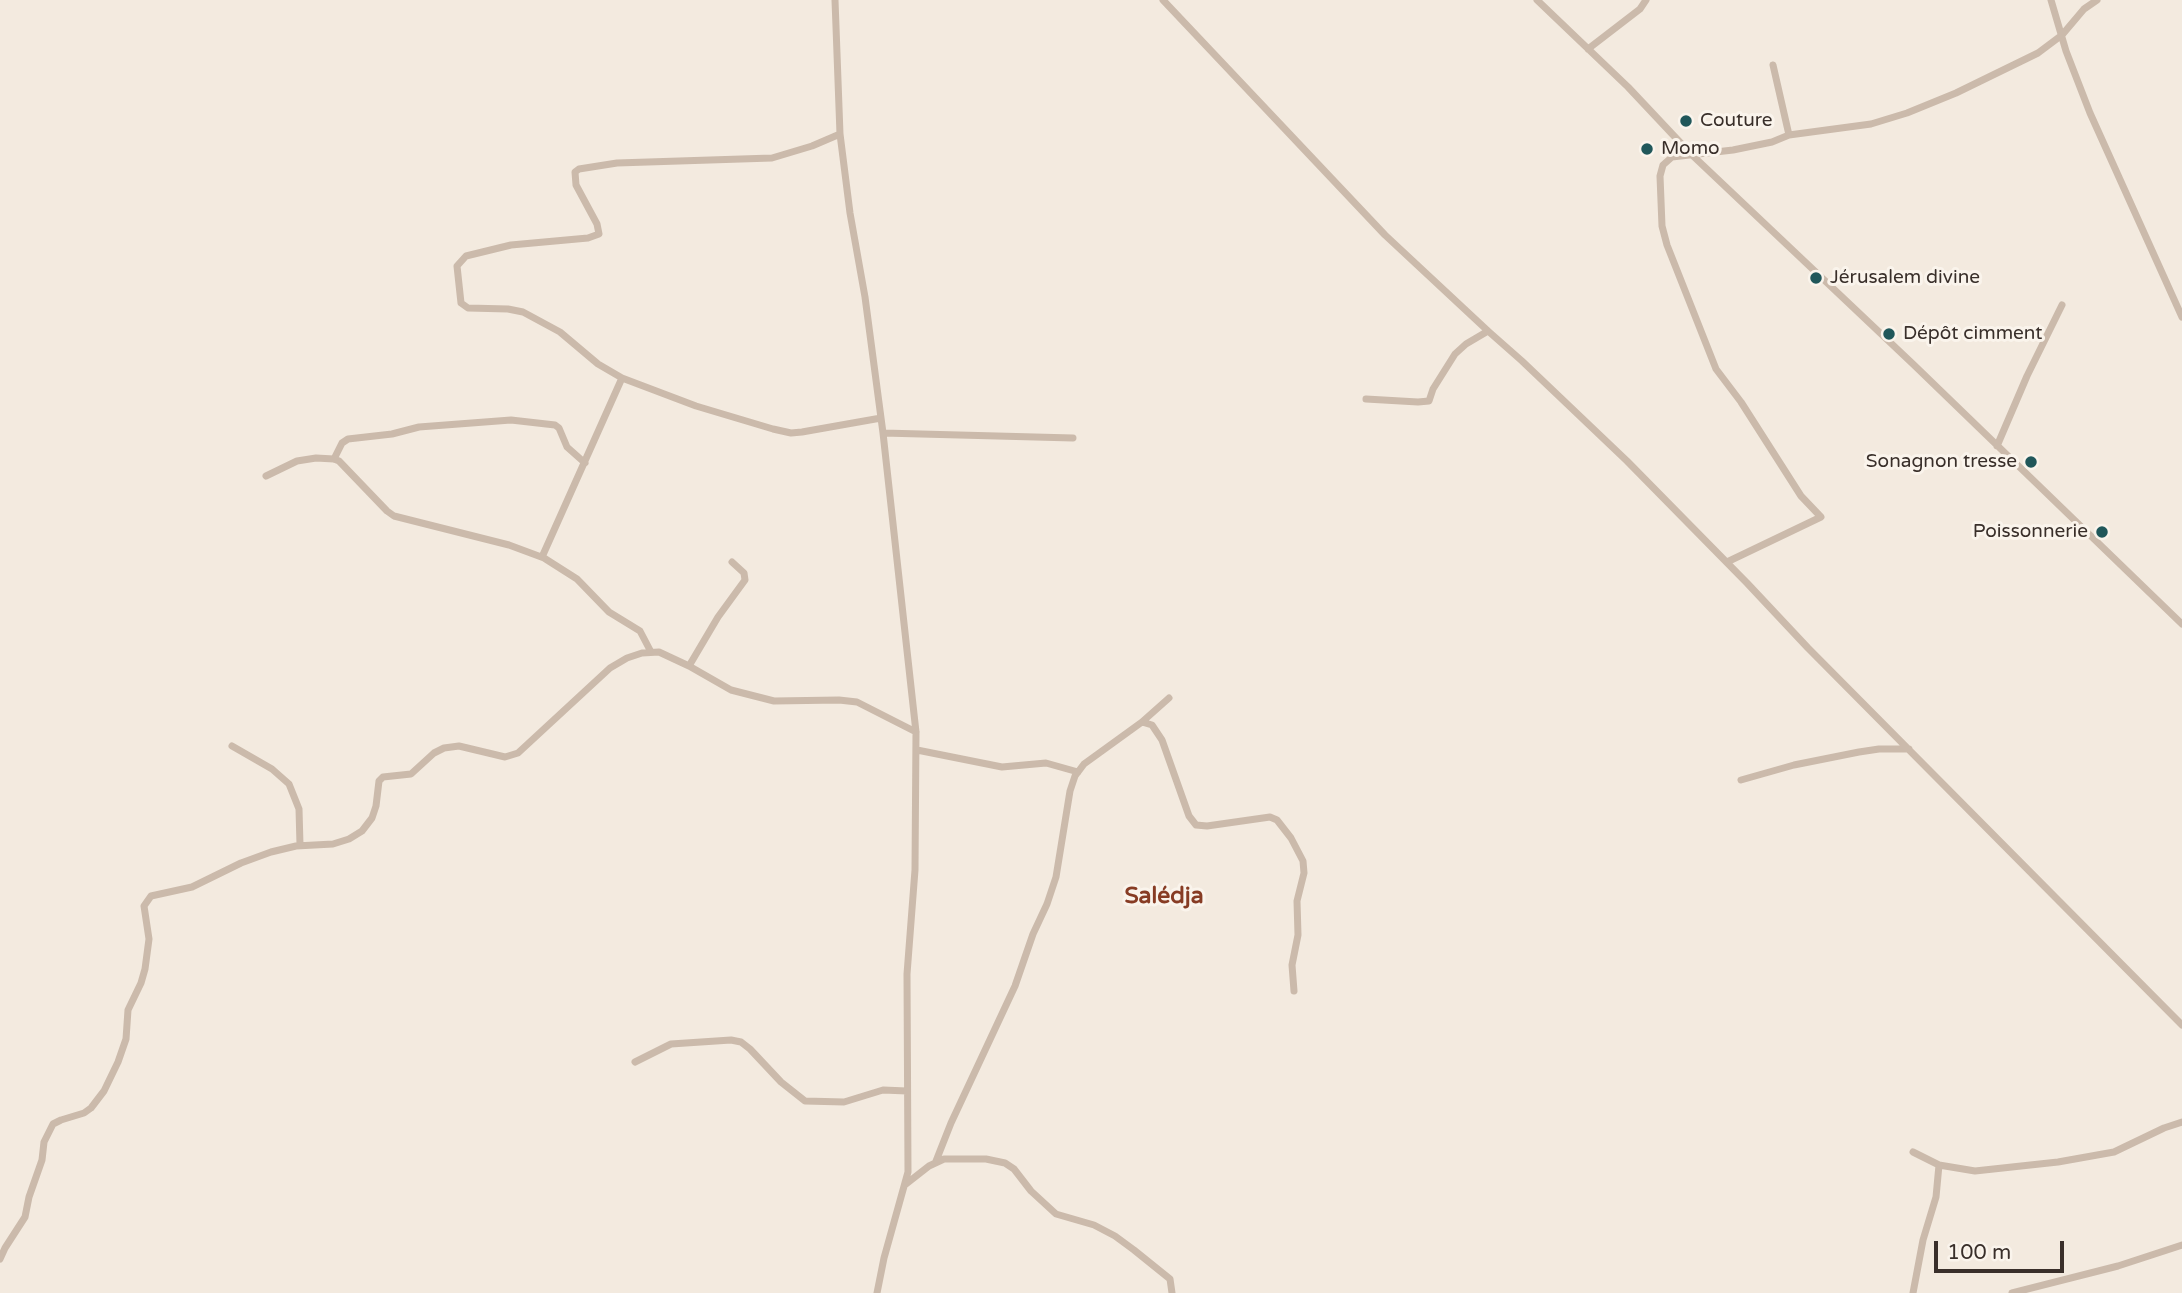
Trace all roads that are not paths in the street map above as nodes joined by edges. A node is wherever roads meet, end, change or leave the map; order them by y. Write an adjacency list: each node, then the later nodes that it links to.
1 (835, 0): 10 (street)
2 (1163, 0): 15 (street)
3 (1537, 0): 8 (street)
4 (1646, 0): 8 (street)
5 (2050, 0): 7 (street)
6 (2096, 0): 7 (street)
7 (2062, 34): 11 (street); 14 (street)
8 (1588, 49): 12 (street)
9 (1773, 65): 11 (street)
10 (840, 134): 16 (street); 18 (street)
11 (1790, 135): 12 (street)
12 (1691, 154): 21 (street); 27 (street)
13 (2062, 305): 21 (street)
14 (2182, 317)
15 (1488, 331): 17 (street); 27 (street)
16 (622, 378): 18 (street); 23 (street)
17 (1366, 399)
18 (881, 418): 19 (street)
19 (883, 433): 20 (street); 33 (street)
20 (1073, 438)
21 (1997, 446): 28 (street)
22 (334, 459): 23 (street); 24 (street); 25 (street)
23 (585, 463): 25 (street)
24 (266, 476)
25 (542, 557): 29 (street)
26 (732, 562): 30 (street)
27 (1727, 562): 35 (street)
28 (2182, 624)
29 (651, 652): 30 (street); 39 (street)
30 (689, 666): 33 (street)
31 (1169, 698): 32 (street)
32 (1142, 722): 37 (street); 40 (street)
33 (916, 732): 36 (street)
34 (232, 746): 39 (street)
35 (1909, 749): 38 (street); 41 (street)
36 (917, 750): 37 (street); 43 (street)
37 (1078, 772): 46 (street)
38 (1741, 780)
39 (300, 845): 50 (street)
40 (1294, 992)
41 (2182, 1025)
42 (635, 1062): 43 (street)
43 (907, 1091): 48 (street)
44 (2182, 1122): 47 (street)
45 (1913, 1152): 47 (street)
46 (936, 1161): 48 (street); 52 (street)
47 (1939, 1165): 53 (street)
48 (905, 1184): 51 (street)
49 (2182, 1245): 54 (street)
50 (0, 1259)
51 (877, 1293)
52 (1172, 1293)
53 (1913, 1293)
54 (2012, 1293)

